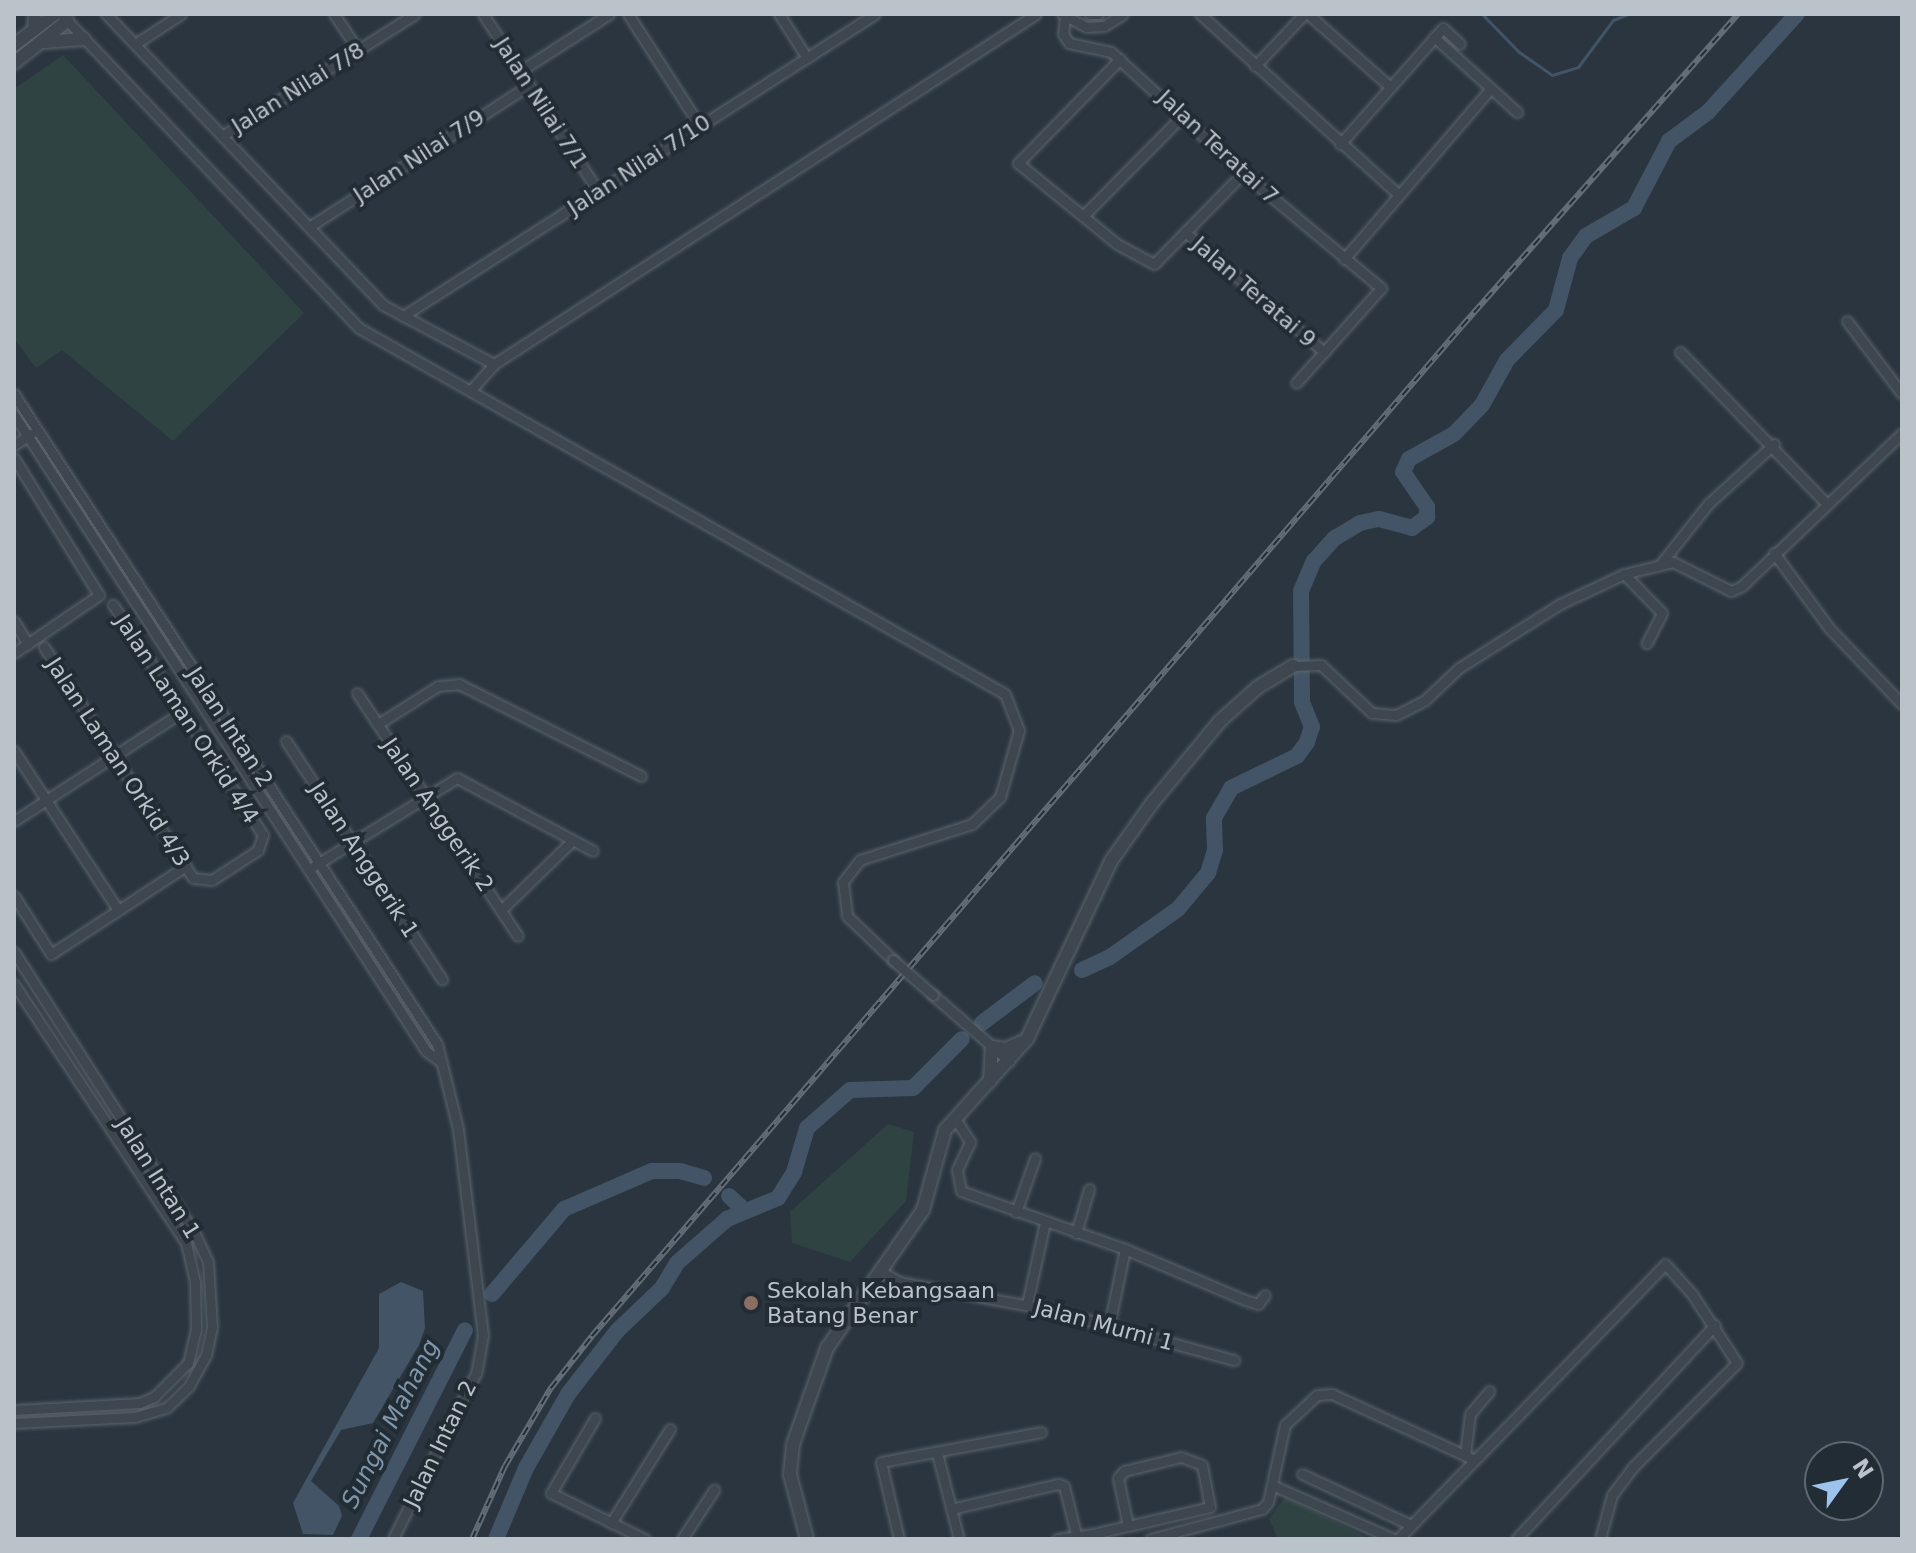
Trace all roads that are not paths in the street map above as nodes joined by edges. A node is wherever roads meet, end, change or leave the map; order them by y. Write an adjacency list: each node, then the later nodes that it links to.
1 (35, 14): 19 (street)
2 (106, 14): 23 (street)
3 (181, 14): 23 (street)
4 (334, 14): 26 (street)
5 (415, 14): 26 (street, Jalan Nilai 7/8)
6 (483, 14): 31 (street, Jalan Nilai 7/1)
7 (609, 14): 31 (street)
8 (628, 14): 37 (street)
9 (779, 14): 27 (street)
10 (875, 14): 27 (street, Jalan Nilai 7/10)
11 (1036, 14): 51 (street)
12 (1090, 14): 13 (street)
13 (1098, 14)
14 (1123, 14): 17 (street)
15 (1200, 14): 30 (street)
16 (1306, 14): 30 (street); 33 (street)
17 (1063, 15): 28 (street, Jalan Teratai 7)
18 (61, 16): 19 (street); 21 (street); 22 (street)
19 (34, 30): 25 (street)
20 (1434, 37): 24 (street); 33 (street); 34 (street)
21 (84, 39): 22 (street); 53 (street)
22 (40, 43): 29 (street)
23 (135, 44): 38 (street)
24 (1460, 44)
25 (14, 45)
26 (358, 50): 38 (street, Jalan Nilai 7/8)
27 (807, 58): 37 (street, Jalan Nilai 7/10)
28 (1120, 59): 36 (street, Jalan Teratai 7); 43 (street)
29 (14, 63)
30 (1255, 66): 39 (street)
31 (520, 71): 32 (street, Jalan Nilai 7/1)
32 (529, 85): 41 (street, Jalan Nilai 7/1); 44 (street, Jalan Nilai 7/9)
33 (1389, 86): 39 (street)
34 (1490, 89): 35 (street); 42 (street)
35 (1517, 112)
36 (1182, 116): 40 (street, Jalan Teratai 7); 43 (street)
37 (700, 126): 41 (street, Jalan Nilai 7/10)
38 (222, 136): 44 (street)
39 (1340, 144): 42 (street)
40 (1243, 173): 45 (street); 46 (street, Jalan Teratai 7)
41 (598, 191): 47 (street, Jalan Nilai 7/10)
42 (1398, 194): 46 (street)
43 (1083, 216): 45 (street)
44 (309, 227): 47 (street)
45 (1185, 232): 49 (street, Jalan Teratai 9)
46 (1344, 259): 49 (street, Jalan Teratai 7)
47 (403, 316): 51 (street)
48 (1847, 321): 55 (street)
49 (1324, 352): 52 (street)
50 (1680, 352): 60 (street)
51 (494, 364): 53 (street)
52 (1296, 383)
53 (470, 391): 100 (street, bridge)
54 (14, 394): 57 (street, Jalan Intan 2)
55 (1902, 394)
56 (14, 415): 59 (street, Jalan Intan 2)
57 (37, 430): 59 (street); 88 (street, Jalan Intan 2)
58 (1902, 433): 63 (street)
59 (28, 436): 61 (street); 91 (street, Jalan Intan 2)
60 (1774, 444): 63 (street); 65 (street)
61 (14, 445)
62 (14, 458): 70 (street)
63 (1826, 503): 64 (street)
64 (1774, 553): 65 (street); 75 (street)
65 (1662, 562): 66 (street)
66 (1624, 574): 69 (street); 73 (street)
67 (113, 605): 76 (street, Jalan Laman Orkid 4/4)
68 (14, 621): 70 (street)
69 (1647, 643)
70 (28, 644): 72 (street)
71 (44, 647): 80 (street, Jalan Laman Orkid 4/3)
72 (14, 653)
73 (1293, 666): 99 (street)
74 (357, 693): 77 (street, Jalan Anggerik 2)
75 (1902, 704)
76 (182, 712): 80 (street); 90 (street, Jalan Laman Orkid 4/4)
77 (378, 724): 81 (street); 82 (street, Jalan Anggerik 2)
78 (286, 741): 86 (street, Jalan Anggerik 1)
79 (14, 751): 83 (street)
80 (115, 756): 83 (street); 89 (street, Jalan Laman Orkid 4/3)
81 (641, 776)
82 (425, 796): 85 (street); 86 (street); 94 (street, Jalan Anggerik 2)
83 (47, 800): 84 (street); 93 (street)
84 (14, 821)
85 (573, 840): 87 (street); 94 (street)
86 (353, 842): 88 (street); 97 (street, Jalan Anggerik 1)
87 (593, 851)
88 (319, 863): 91 (street); 102 (street, Jalan Intan 2)
89 (186, 866): 90 (street, Jalan Laman Orkid 4/3); 93 (street)
90 (234, 866)
91 (308, 870): 102 (street, Jalan Intan 2)
92 (14, 896): 93 (street)
93 (118, 910)
94 (501, 910): 95 (street, Jalan Anggerik 2)
95 (518, 936)
96 (15, 957): 120 (street, Jalan Intan 1)
97 (442, 979)
98 (14, 984): 118 (street, Jalan Intan 1)
99 (1027, 1039): 100 (street); 101 (street)
100 (992, 1047): 101 (street); 103 (street)
101 (1009, 1061): 103 (street)
102 (441, 1062): 133 (street, Jalan Intan 2)
103 (990, 1081): 104 (street)
104 (954, 1117): 107 (street); 111 (street)
105 (1035, 1158): 107 (street)
106 (1089, 1189): 109 (street)
107 (1016, 1212): 108 (street)
108 (1045, 1222): 109 (street); 113 (street)
109 (1076, 1233): 110 (street)
110 (1125, 1249): 112 (street); 115 (street)
111 (882, 1272): 113 (street, Jalan Murni 1); 136 (street)
112 (1265, 1295)
113 (1027, 1304): 115 (street, Jalan Murni 1)
114 (1715, 1325): 124 (street); 142 (street); 143 (street)
115 (1109, 1326): 116 (street, Jalan Murni 1)
116 (1234, 1360)
117 (1489, 1391): 124 (street)
118 (14, 1410)
119 (595, 1418): 129 (street)
120 (14, 1423)
121 (670, 1429): 129 (street)
122 (1041, 1432): 123 (street)
123 (937, 1453): 128 (street); 137 (street)
124 (1470, 1458): 126 (street); 130 (street)
125 (1302, 1474): 130 (street)
126 (1272, 1485): 140 (street); 141 (street)
127 (714, 1490): 135 (street)
128 (951, 1509): 132 (street); 138 (street)
129 (611, 1523): 134 (street)
130 (1411, 1525): 141 (street)
131 (1128, 1526): 131 (street); 132 (street)
132 (1076, 1534): 139 (street)
133 (393, 1539)
134 (645, 1539)
135 (682, 1539)
136 (807, 1539)
137 (899, 1539)
138 (959, 1539)
139 (1057, 1539)
140 (1150, 1539)
141 (1396, 1539)
142 (1516, 1539)
143 (1600, 1539)

